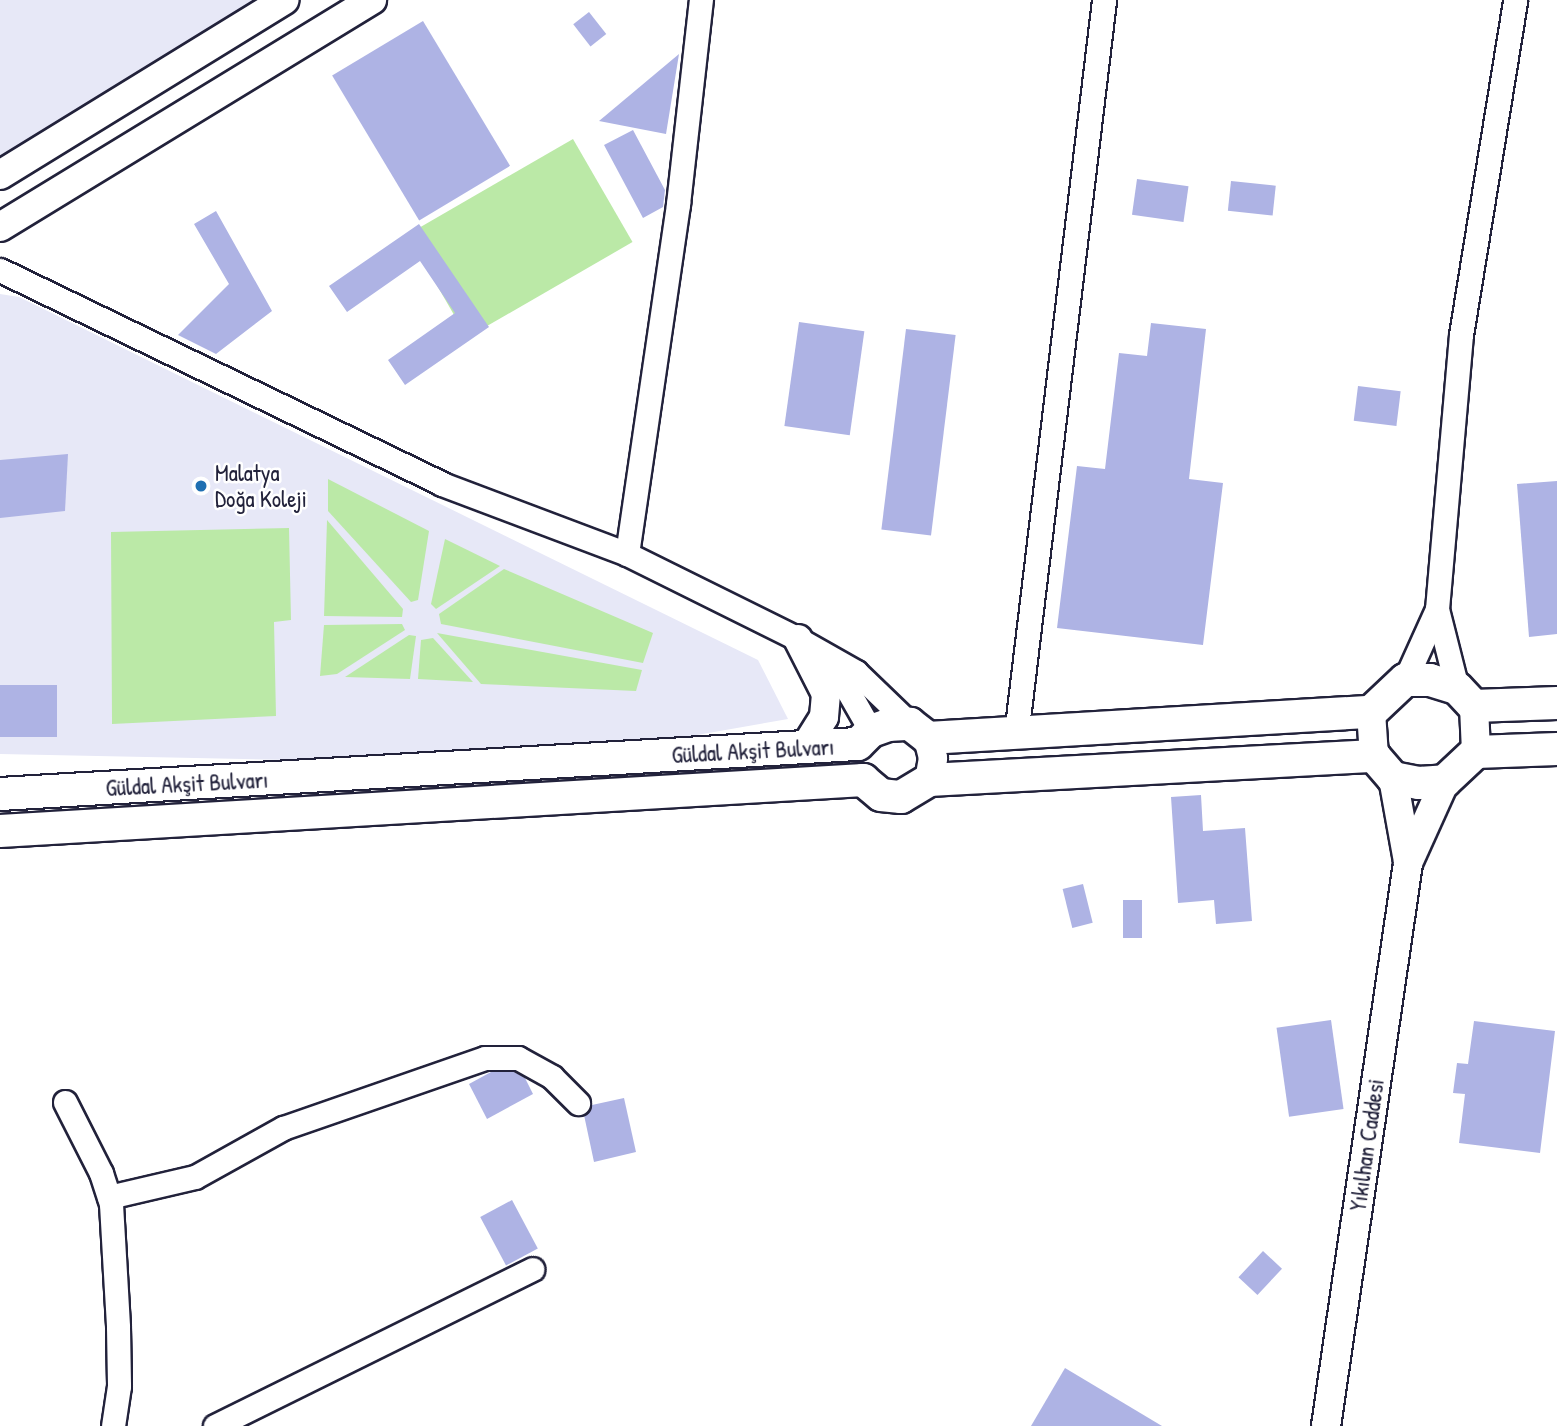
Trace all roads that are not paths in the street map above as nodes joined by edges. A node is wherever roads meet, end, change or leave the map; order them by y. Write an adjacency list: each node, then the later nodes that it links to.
1 (284, 0): 6 (street)
2 (372, 0): 7 (street)
3 (701, 0): 9 (street)
4 (1104, 0): 18 (street)
5 (1515, 0): 10 (street)
6 (0, 175)
7 (0, 227)
8 (0, 270): 9 (street)
9 (627, 554): 11 (street)
10 (1437, 609): 13 (street); 14 (street)
11 (798, 639): 12 (street); 20 (street)
12 (826, 655): 17 (street); 19 (street)
13 (1405, 680): 14 (main road); 16 (main road)
14 (1466, 697): 15 (main road); 22 (street)
15 (1557, 703)
16 (1371, 712): 18 (main road, Güldal Akşit Bulvarı); 23 (street)
17 (919, 731): 18 (main road, Güldal Akşit Bulvarı); 19 (main road, Güldal Akşit Bulvarı); 25 (street)
18 (1016, 736)
19 (865, 738): 20 (main road, Güldal Akşit Bulvarı); 24 (street)
20 (805, 748): 27 (main road, Güldal Akşit Bulvarı)
21 (1557, 749): 22 (main road)
22 (1476, 752): 26 (main road)
23 (1384, 767): 25 (main road); 26 (main road); 29 (street, Yıkılhan Caddesi)
24 (863, 780): 25 (main road); 28 (main road, Güldal Akşit Bulvarı)
25 (929, 780)
26 (1445, 780): 29 (street, Yıkılhan Caddesi)
27 (0, 794)
28 (0, 831)
29 (1408, 863): 36 (street, Yıkılhan Caddesi)
30 (65, 1102): 32 (street)
31 (578, 1103): 32 (street)
32 (109, 1197): 34 (street)
33 (532, 1269): 35 (street)
34 (113, 1426)
35 (215, 1426)
36 (1326, 1426)

